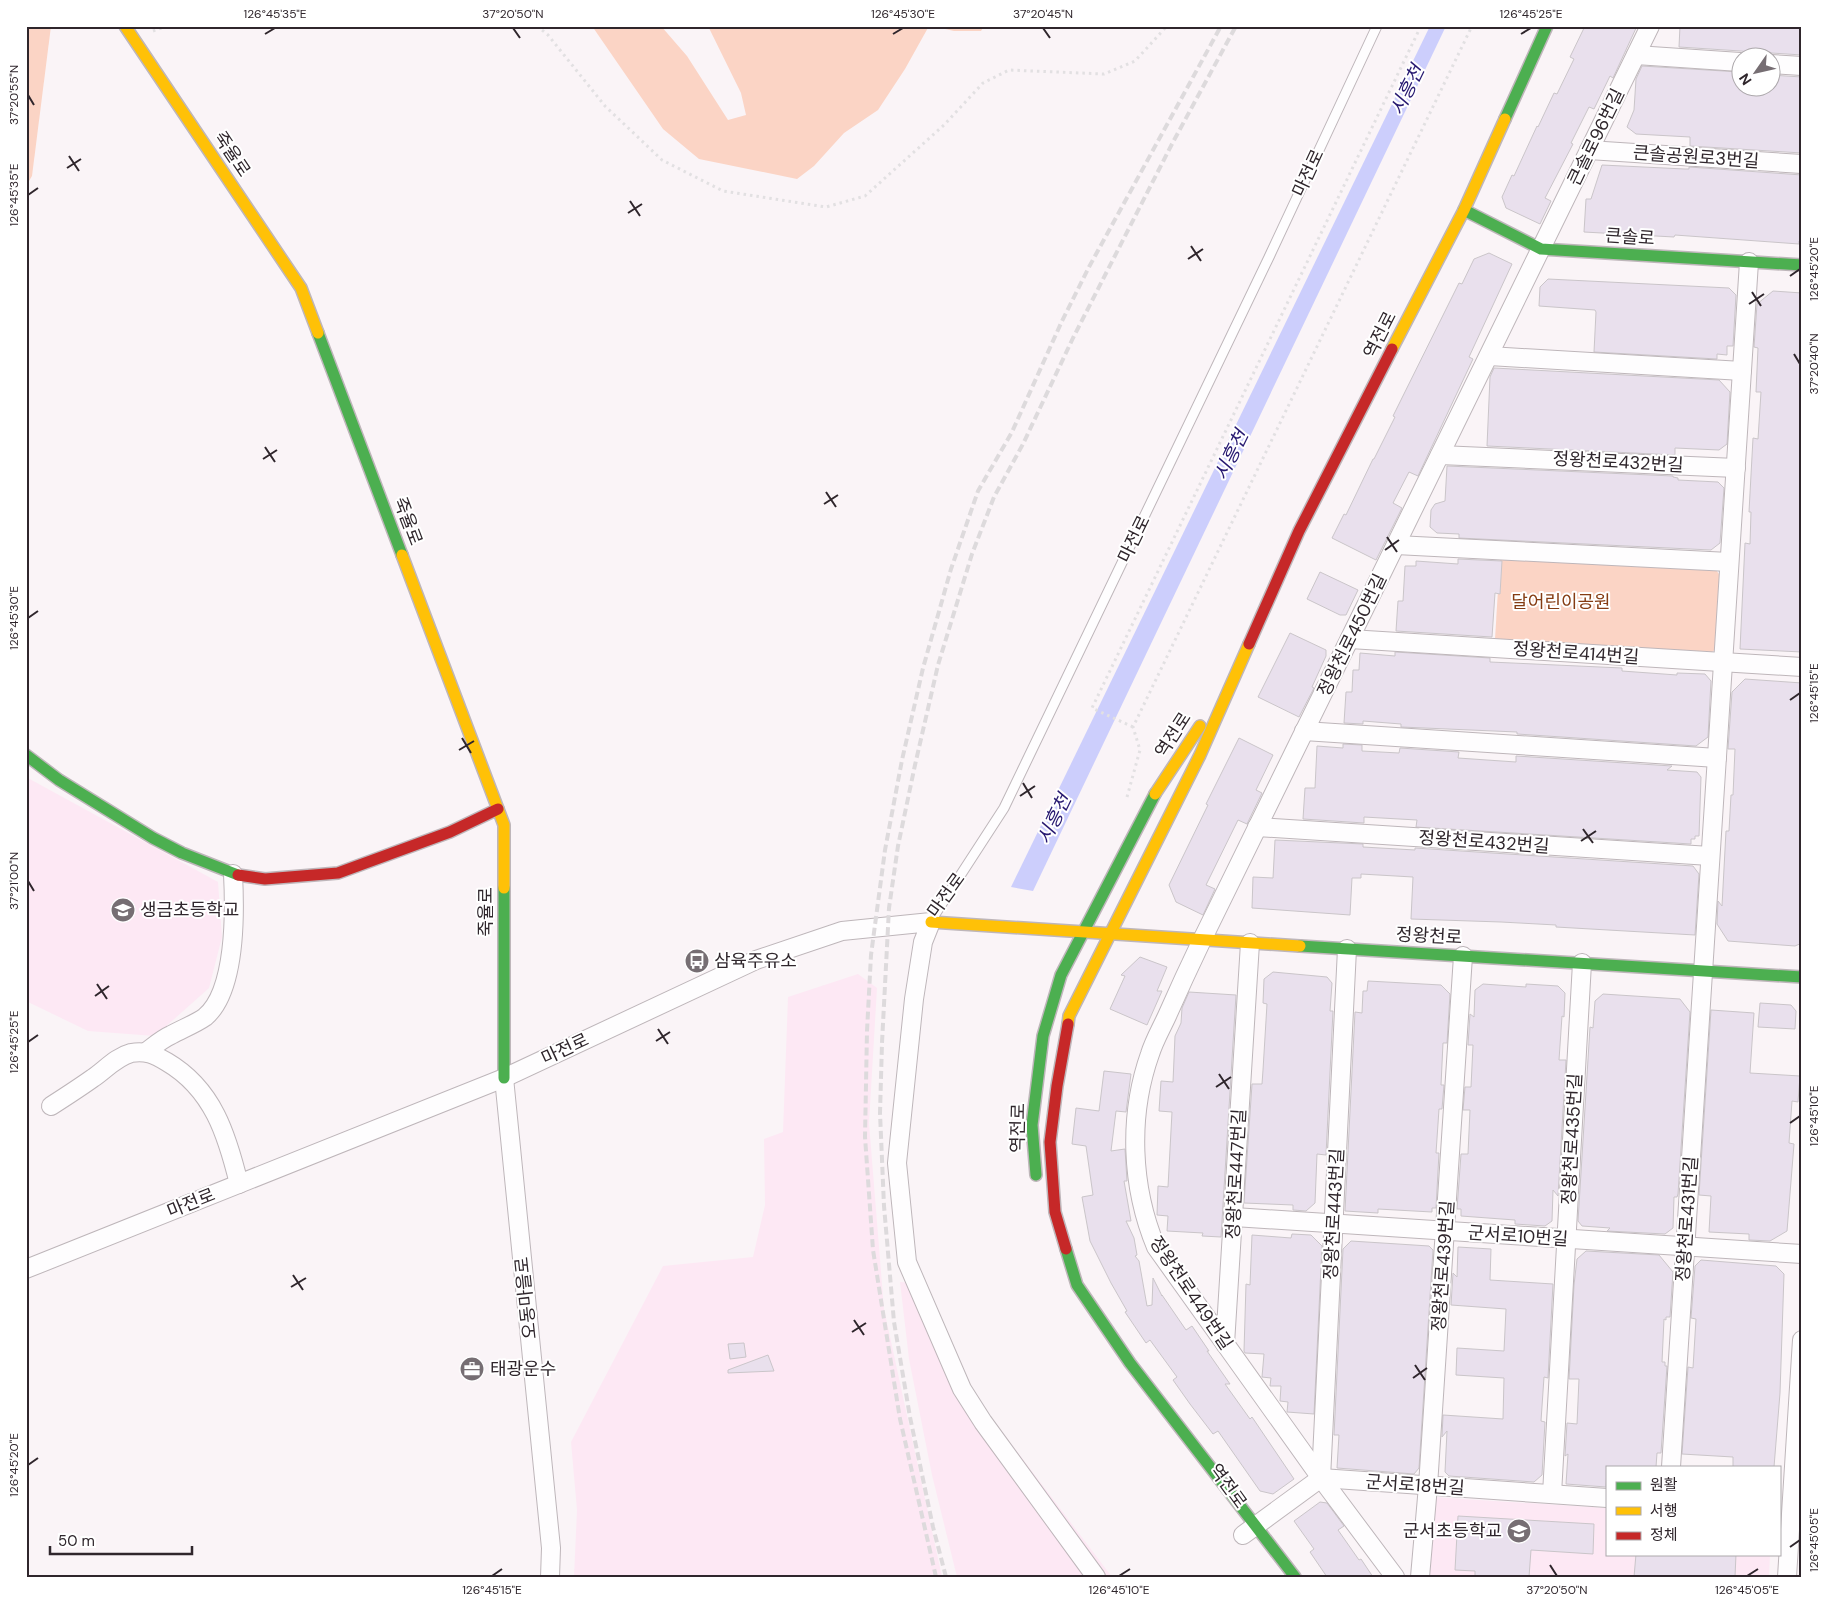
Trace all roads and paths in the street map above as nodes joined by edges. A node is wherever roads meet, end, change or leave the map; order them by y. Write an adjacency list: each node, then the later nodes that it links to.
1 (125, 26): 34 (street, 죽율로)
2 (537, 26): 3 (path)
3 (1166, 26)
4 (1377, 26): 38 (lane, 마전로)
5 (1421, 26): 29 (path)
6 (1472, 26): 29 (path)
7 (1547, 26): 15 (street, 역전로)
8 (1650, 26): 9 (street, 큰솔로96번길)
9 (1636, 55): 10 (street); 13 (street, 큰솔로96번길)
10 (1730, 61)
11 (1780, 65): 12 (street)
12 (1802, 66)
13 (1590, 150): 14 (street, 큰솔공원로3번길); 16 (street, 큰솔로96번길)
14 (1802, 164)
15 (1464, 210): 16 (street, 큰솔로); 26 (street, 역전로)
16 (1541, 249): 17 (street, 큰솔로); 19 (street, 정왕천로450번길)
17 (1749, 262): 18 (street, 큰솔로); 20 (street)
18 (1802, 265)
19 (1488, 356): 20 (street); 21 (street, 정왕천로450번길)
20 (1742, 371): 22 (street)
21 (1440, 455): 22 (street, 정왕천로432번길); 23 (street, 정왕천로450번길)
22 (1736, 468): 24 (street)
23 (1396, 545): 24 (street); 25 (street, 정왕천로450번길)
24 (1729, 562): 27 (street)
25 (1350, 639): 27 (street, 정왕천로414번길); 30 (street, 정왕천로450번길)
26 (1242, 659): 39 (street, 역전로); 40 (street, 역전로)
27 (1723, 662): 28 (street, 정왕천로414번길); 32 (street)
28 (1802, 666)
29 (1132, 727): 33 (path)
30 (1304, 731): 32 (street); 35 (street, 정왕천로450번길)
31 (26, 755): 37 (street)
32 (1717, 758): 36 (street)
33 (1125, 804)
34 (498, 809): 37 (street); 49 (street, 죽율로)
35 (1257, 827): 36 (street, 정왕천로432번길); 41 (street, 정왕천로450번길)
36 (1710, 856): 46 (street)
37 (233, 874): 48 (street)
38 (931, 922): 39 (street, 정왕천로); 49 (street, 마전로); 70 (street)
39 (1082, 933): 40 (street, 정왕천로); 51 (street, 역전로)
40 (1110, 934): 41 (street, 정왕천로); 68 (street, 역전로)
41 (1202, 940): 42 (street, 정왕천로); 61 (street, 정왕천로449번길)
42 (1250, 943): 43 (street, 정왕천로); 53 (street, 정왕천로447번길)
43 (1347, 949): 44 (street, 정왕천로); 54 (street, 정왕천로443번길)
44 (1463, 956): 45 (street, 정왕천로); 55 (street, 정왕천로439번길)
45 (1582, 963): 46 (street, 정왕천로); 56 (street, 정왕천로435번길)
46 (1703, 971): 47 (street, 정왕천로); 57 (street, 정왕천로431번길)
47 (1802, 977)
48 (146, 1052): 50 (street); 52 (street)
49 (504, 1078): 52 (street, 마전로); 69 (street, 오동마을로)
50 (51, 1106)
51 (1037, 1182)
52 (239, 1184): 59 (street, 마전로)
53 (1234, 1217): 54 (street, 군서로10번길); 61 (street, 정왕천로447번길)
54 (1333, 1224): 55 (street, 군서로10번길); 63 (street, 정왕천로443번길)
55 (1445, 1231): 56 (street, 군서로10번길); 64 (street, 정왕천로439번길)
56 (1566, 1239): 57 (street, 군서로10번길); 65 (street, 정왕천로435번길)
57 (1685, 1246): 58 (street, 군서로10번길); 62 (street, 정왕천로431번길)
58 (1802, 1254)
59 (26, 1269)
60 (1802, 1340): 67 (street)
61 (1225, 1344): 63 (street, 정왕천로449번길)
62 (1671, 1466)
63 (1320, 1478): 64 (street, 군서로18번길); 68 (street); 72 (street, 정왕천로449번길)
64 (1428, 1486): 65 (street, 군서로18번길); 73 (street, 정왕천로439번길)
65 (1552, 1494): 66 (street, 군서로18번길)
66 (1606, 1498)
67 (1791, 1511): 74 (street)
68 (1245, 1532): 71 (street, 역전로)
69 (550, 1577)
70 (1096, 1577)
71 (1295, 1577)
72 (1395, 1577)
73 (1420, 1577)
74 (1787, 1577)

